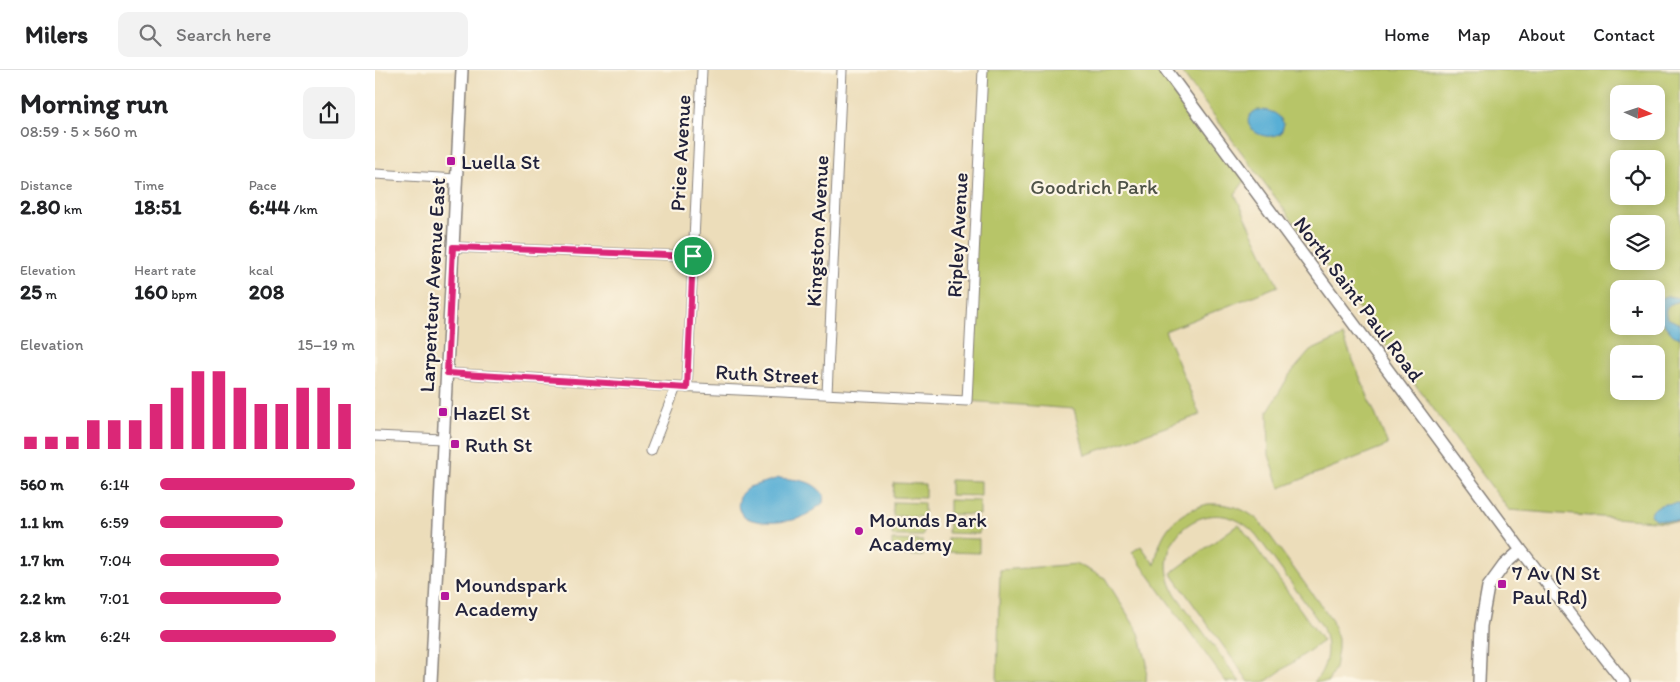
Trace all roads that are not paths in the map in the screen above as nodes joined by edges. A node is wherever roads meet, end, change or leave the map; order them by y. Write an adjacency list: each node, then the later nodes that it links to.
1 (462, 70): 7 (street, Larpenteur Avenue East)
2 (702, 70): 9 (street, Price Avenue)
3 (842, 70): 13 (street, Kingston Avenue)
4 (983, 70): 14 (street, Ripley Avenue)
5 (1166, 70): 18 (street, North Saint Paul Road)
6 (375, 174): 7 (street)
7 (456, 179): 8 (street, Larpenteur Avenue East)
8 (453, 247): 9 (street); 10 (street, Larpenteur Avenue East)
9 (693, 256): 12 (street, Price Avenue)
10 (447, 373): 11 (street, Ruth Street); 16 (street, Larpenteur Avenue East)
11 (675, 387): 12 (street, Ruth Street); 17 (street)
12 (687, 388): 13 (street, Ruth Street)
13 (827, 394): 14 (street, Ruth Street)
14 (967, 401)
15 (375, 436): 16 (street)
16 (443, 439): 19 (street, Larpenteur Avenue East)
17 (651, 452)
18 (1521, 550): 20 (street); 21 (street, North Saint Paul Road)
19 (431, 682)
20 (1479, 682)
21 (1623, 682)

